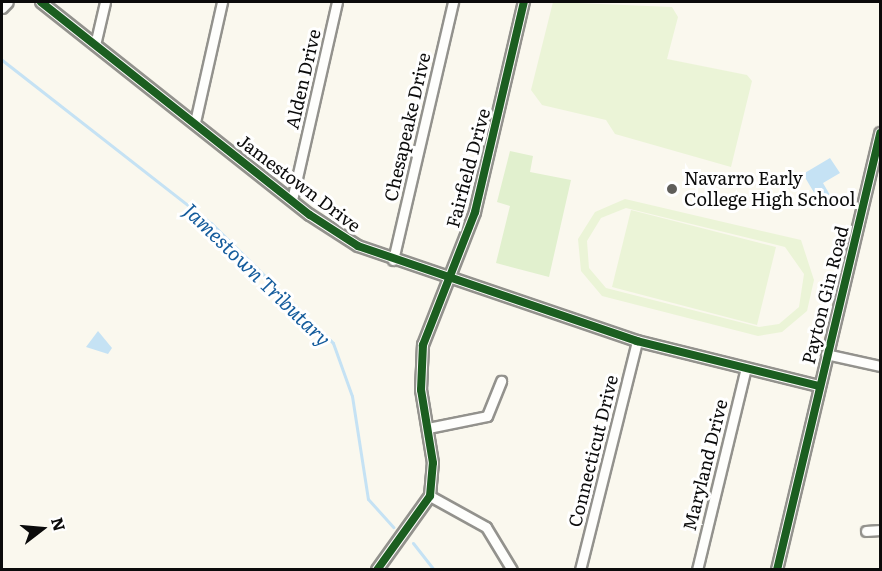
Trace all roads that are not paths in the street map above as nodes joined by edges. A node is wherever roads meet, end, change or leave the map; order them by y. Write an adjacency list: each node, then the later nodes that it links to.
1 (8, 2): 8 (street)
2 (41, 2): 9 (street, Jamestown Drive)
3 (105, 2): 9 (street)
4 (222, 2): 10 (street)
5 (337, 2): 12 (street, Alden Drive)
6 (453, 2): 13 (street, Chesapeake Drive)
7 (524, 2): 14 (street, Fairfield Drive)
8 (2, 8)
9 (96, 45): 10 (street, Jamestown Drive)
10 (195, 122): 12 (street, Jamestown Drive)
11 (880, 133): 16 (street, Payton Gin Road)
12 (292, 200): 13 (street, Jamestown Drive)
13 (393, 260): 14 (street, Jamestown Drive)
14 (446, 278): 15 (street, Jamestown Drive); 21 (street, Fairfield Drive)
15 (637, 341): 18 (street, Jamestown Drive); 27 (street, Connecticut Drive)
16 (826, 354): 17 (street); 20 (street, Payton Gin Road)
17 (880, 366)
18 (746, 368): 20 (street, Jamestown Drive); 28 (street, Maryland Drive)
19 (501, 381): 21 (street)
20 (819, 386): 29 (street, Payton Gin Road)
21 (428, 428): 22 (street, Fairfield Drive)
22 (430, 496): 25 (street); 26 (street)
23 (880, 530): 24 (street)
24 (866, 531)
25 (377, 570)
26 (512, 570)
27 (580, 570)
28 (697, 570)
29 (777, 570)

